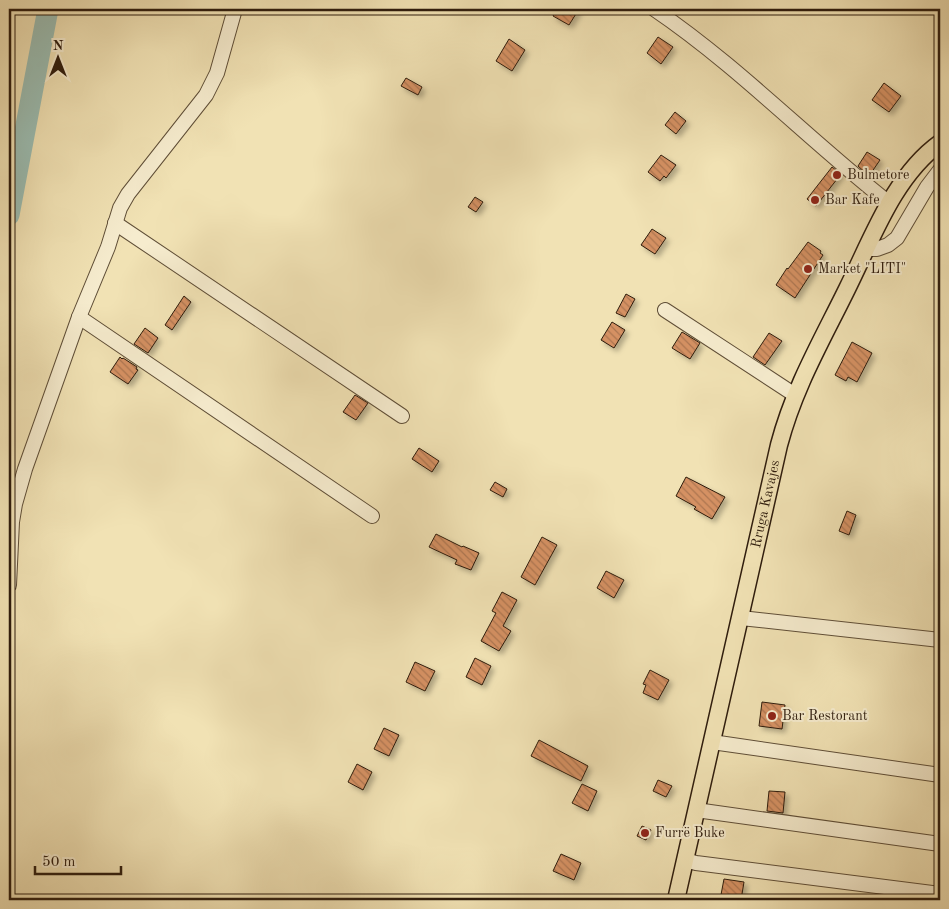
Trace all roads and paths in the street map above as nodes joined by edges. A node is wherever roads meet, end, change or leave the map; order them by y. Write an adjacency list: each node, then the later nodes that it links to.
1 (235, 9): 6 (street)
2 (654, 9): 5 (street)
3 (940, 143): 5 (main road, Rruga Kavajes)
4 (940, 170): 7 (street)
5 (890, 203): 7 (main road, Rruga Kavajes)
6 (115, 224): 9 (street); 11 (street)
7 (867, 249): 10 (main road, Rruga Kavajes)
8 (665, 310): 10 (street)
9 (79, 317): 12 (street); 13 (street)
10 (795, 395): 14 (main road, Rruga Kavajes)
11 (402, 416)
12 (372, 516)
13 (9, 585)
14 (741, 618): 15 (street); 16 (main road, Rruga Kavajes)
15 (940, 640)
16 (712, 742): 17 (street); 18 (main road, Rruga Kavajes)
17 (940, 776)
18 (696, 810): 19 (street); 20 (main road, Rruga Kavajes)
19 (940, 844)
20 (685, 860): 21 (street); 22 (main road, Rruga Kavajes)
21 (940, 894)
22 (676, 900)

